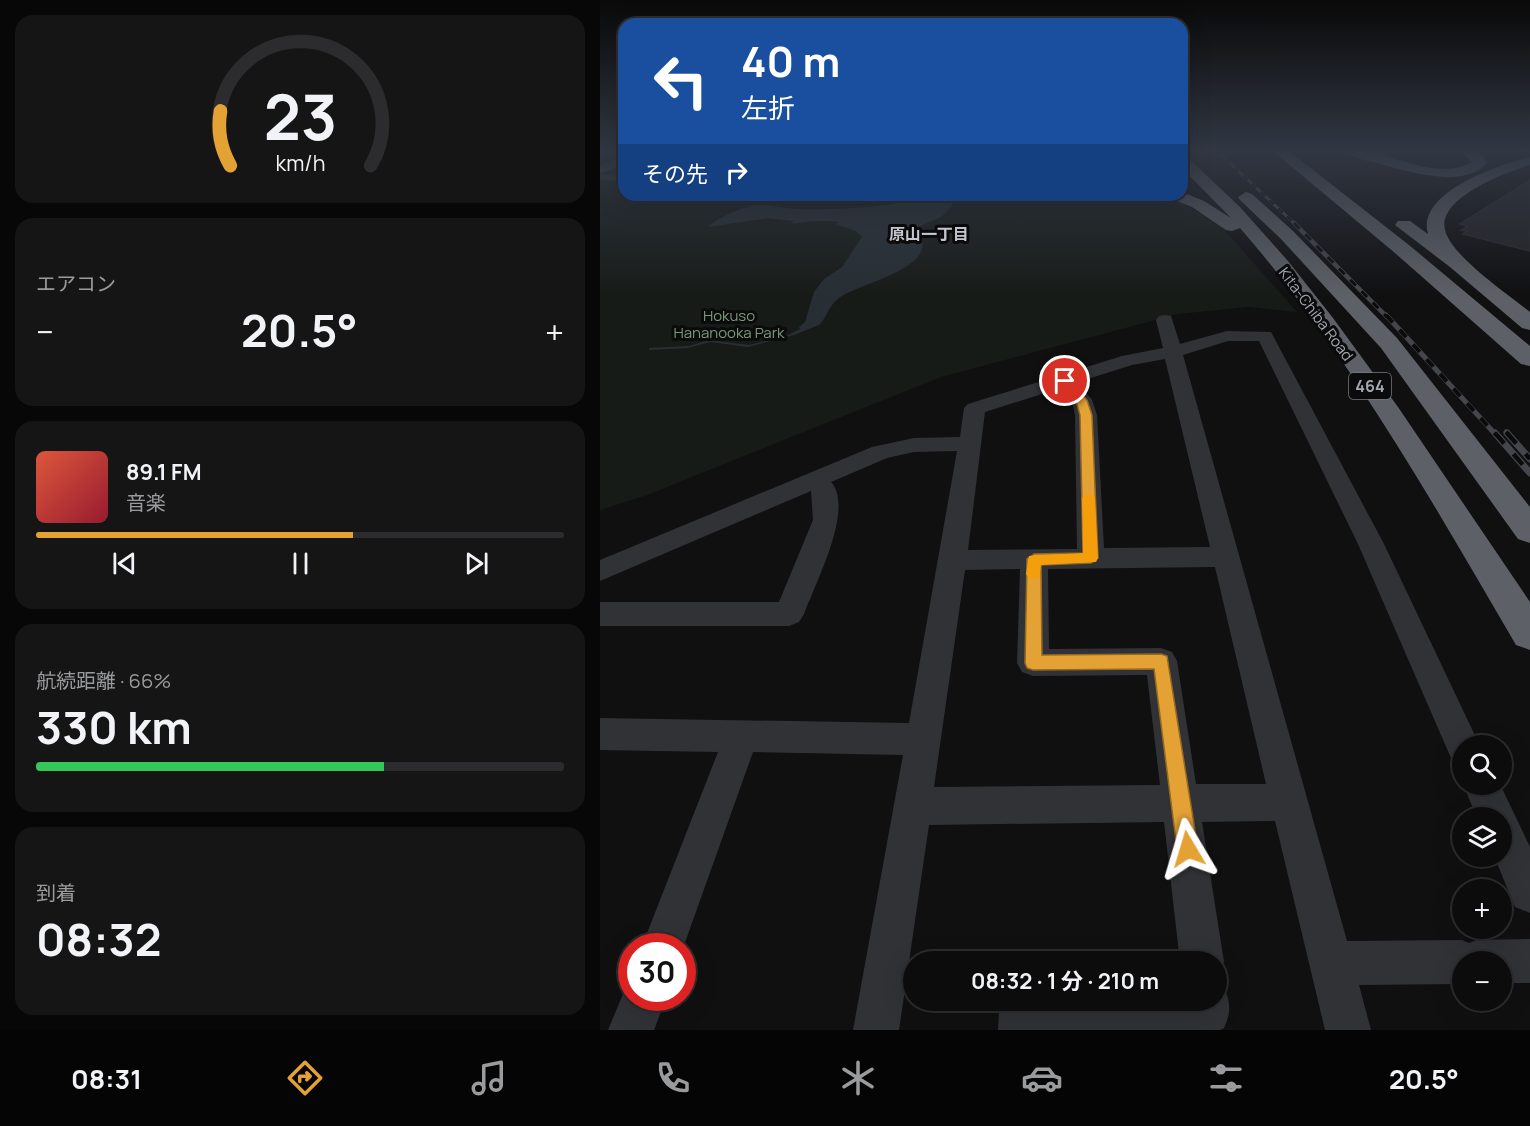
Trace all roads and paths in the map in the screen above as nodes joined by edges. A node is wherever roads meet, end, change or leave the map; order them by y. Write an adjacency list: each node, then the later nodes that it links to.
1 (1219, 199): 10 (highway, Kita-Chiba Road / 464)
2 (1248, 199): 16 (highway, Kita-Chiba Road / 464)
3 (1340, 199): 12 (highway)
4 (1451, 199): 7 (highway)
5 (1188, 201): 10 (highway)
6 (1393, 216): 7 (highway)
7 (1457, 263): 9 (highway)
8 (1165, 320): 11 (street)
9 (1530, 323)
10 (1337, 339): 23 (highway, Kita-Chiba Road / 464)
11 (1173, 352): 13 (street); 17 (street); 25 (street)
12 (1530, 359)
13 (1065, 381): 14 (street); 18 (street)
14 (968, 444): 15 (street); 20 (street)
15 (815, 480): 21 (street); 22 (street)
16 (1530, 531)
17 (1226, 557): 18 (street); 28 (street)
18 (1091, 558): 19 (street)
19 (1034, 559): 20 (street); 29 (street)
20 (952, 560): 27 (street)
21 (600, 571)
22 (600, 614)
23 (1530, 634)
24 (600, 734): 26 (street)
25 (1458, 735)
26 (742, 736): 27 (street); 33 (street)
27 (924, 739): 30 (street)
28 (1288, 802): 29 (street); 38 (street)
29 (1182, 803): 30 (street); 34 (street)
30 (913, 806): 42 (street)
31 (1512, 852): 32 (street)
32 (1530, 892)
33 (668, 933)
34 (1201, 951)
35 (1512, 961): 36 (street)
36 (1530, 961)
37 (1452, 962): 38 (street)
38 (1331, 963): 44 (street)
39 (639, 1011): 41 (street)
40 (1208, 1011): 43 (street)
41 (631, 1030)
42 (876, 1030)
43 (1021, 1030)
44 (1348, 1030)

